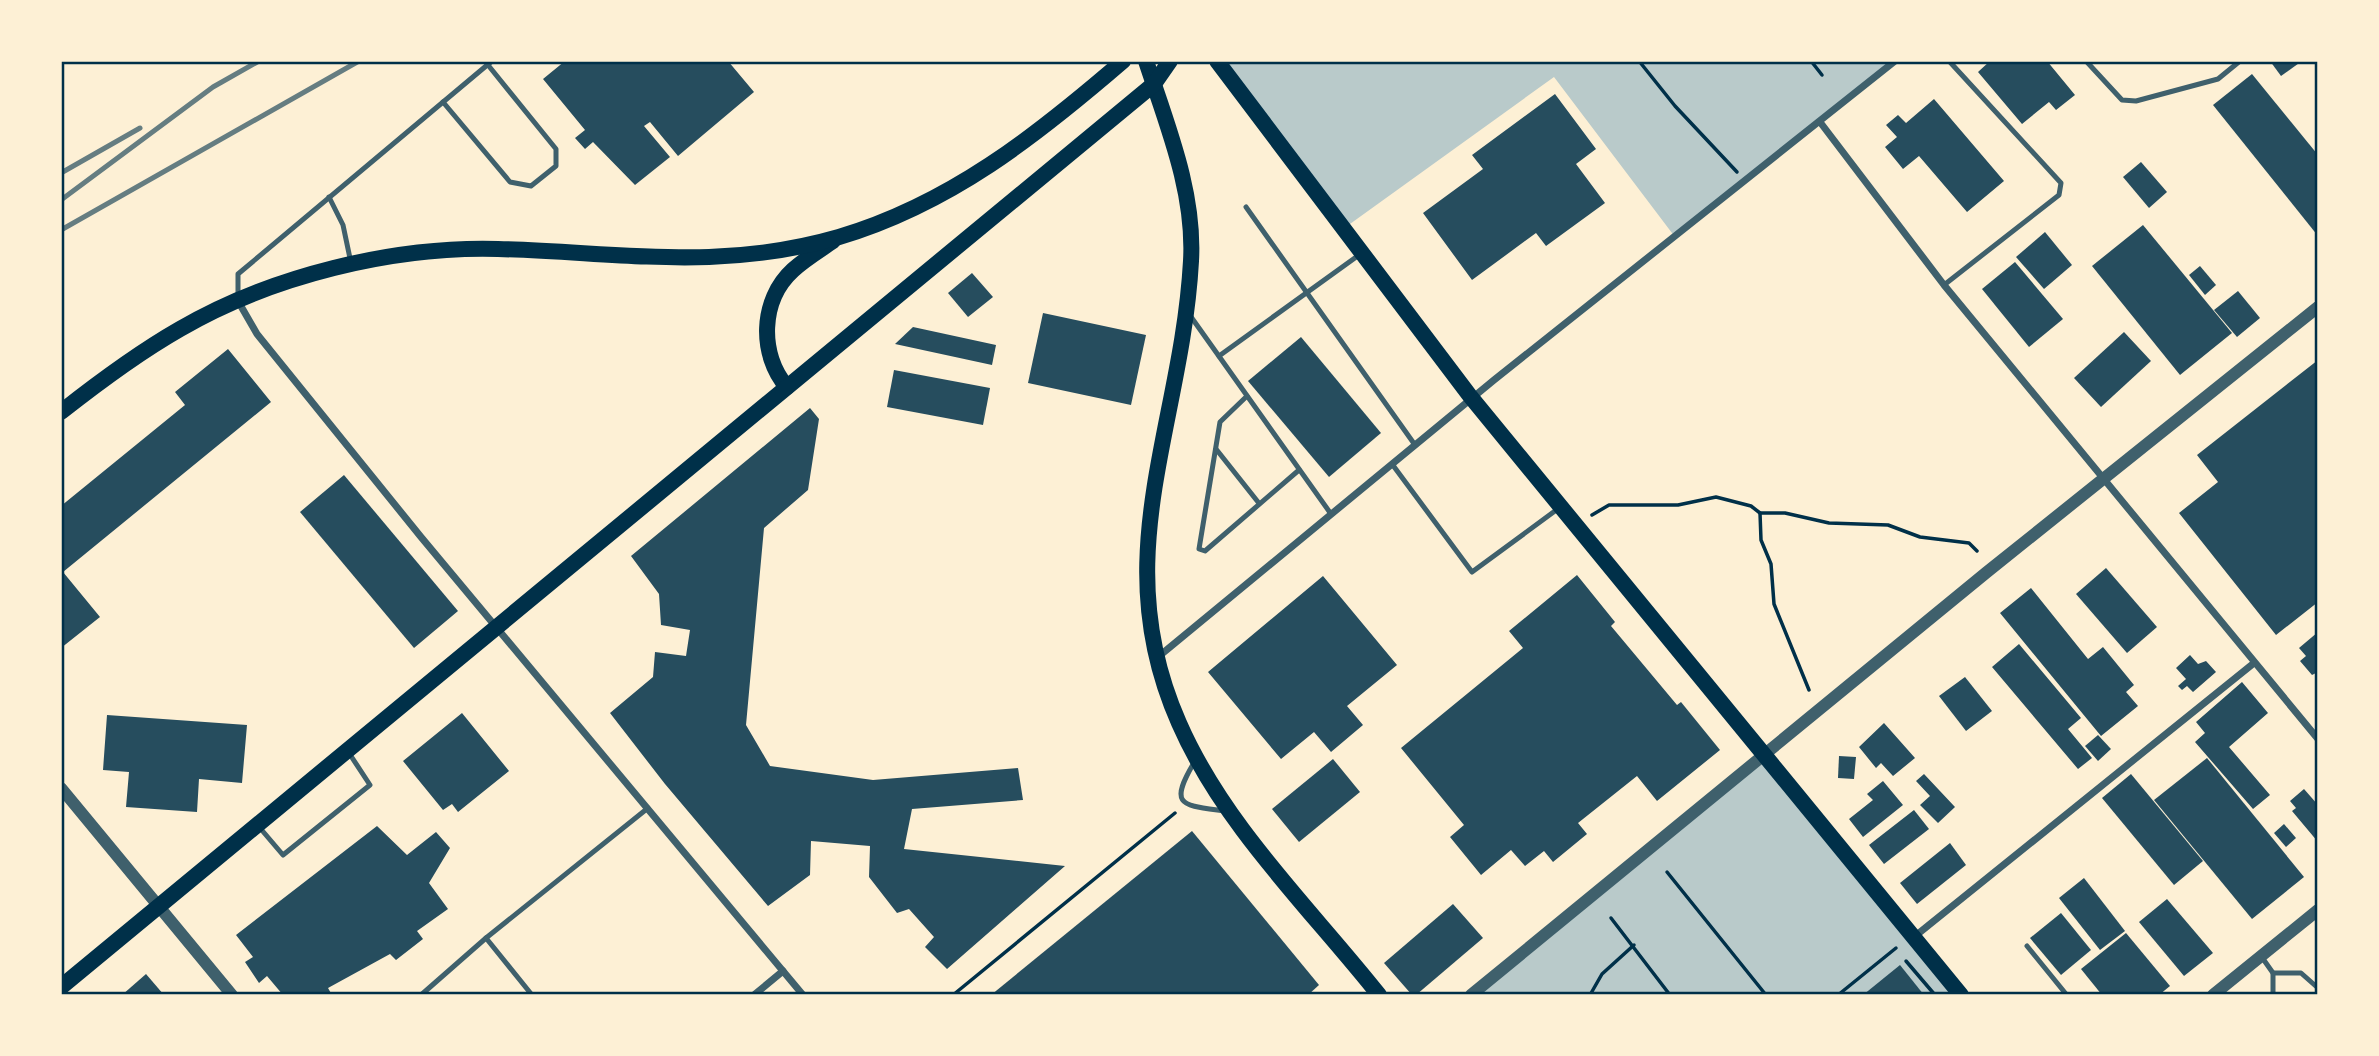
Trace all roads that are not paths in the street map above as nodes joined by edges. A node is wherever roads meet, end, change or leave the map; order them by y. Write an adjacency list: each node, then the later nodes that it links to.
1 (1123, 61): 15 (main road)
2 (1146, 61): 10 (main road)
3 (1170, 61): 10 (main road)
4 (1217, 61): 16 (main road)
5 (1895, 61): 12 (street)
6 (1949, 61): 18 (lane)
7 (2086, 61): 8 (lane)
8 (2240, 61)
9 (490, 63): 11 (lane); 11 (lane)
10 (1154, 84): 22 (main road); 24 (main road)
11 (443, 102): 13 (lane)
12 (1820, 122): 18 (street); 26 (street)
13 (329, 197): 17 (lane); 20 (lane)
14 (1245, 207): 19 (lane)
15 (837, 237): 17 (main road); 24 (main road)
16 (1361, 253): 19 (lane); 26 (main road)
17 (351, 264): 20 (main road)
18 (1944, 285): 32 (street)
19 (1305, 293): 23 (lane); 28 (lane)
20 (238, 301): 27 (main road); 36 (street)
21 (2318, 307): 32 (street)
22 (1187, 311): 23 (lane); 37 (main road)
23 (1219, 356): 25 (lane)
24 (787, 387): 36 (main road)
25 (1247, 396): 29 (lane); 31 (lane)
26 (1472, 399): 28 (street); 34 (main road)
27 (61, 412)
28 (1415, 445): 30 (street)
29 (1216, 449): 33 (lane); 33 (lane)
30 (1392, 464): 34 (lane); 35 (street)
31 (1300, 470): 33 (lane); 35 (lane)
32 (2104, 480): 38 (street); 41 (street)
33 (1258, 502)
34 (1560, 507): 41 (main road)
35 (1331, 514): 37 (street)
36 (497, 627): 40 (main road); 44 (street)
37 (1157, 657): 42 (main road)
38 (2254, 663): 39 (street); 49 (street)
39 (2318, 739)
40 (348, 750): 46 (main road); 46 (lane)
41 (1763, 755): 49 (main road); 63 (street)
42 (1196, 758): 45 (main road); 45 (lane)
43 (61, 788): 47 (street)
44 (648, 808): 50 (lane); 53 (street)
45 (1231, 811): 62 (main road)
46 (258, 825): 47 (main road)
47 (159, 906): 55 (main road); 57 (street)
48 (2318, 910): 52 (street)
49 (1914, 937): 64 (main road)
50 (486, 939): 58 (lane); 59 (lane)
51 (2027, 946): 65 (lane)
52 (2261, 956): 54 (lane); 66 (street)
53 (783, 971): 60 (street); 61 (street)
54 (2273, 973): 56 (lane); 67 (lane)
55 (61, 987)
56 (2318, 988)
57 (232, 995)
58 (421, 995)
59 (532, 995)
60 (754, 995)
61 (803, 995)
62 (1379, 995)
63 (1472, 995)
64 (1961, 995)
65 (2066, 995)
66 (2213, 995)
67 (2273, 995)

